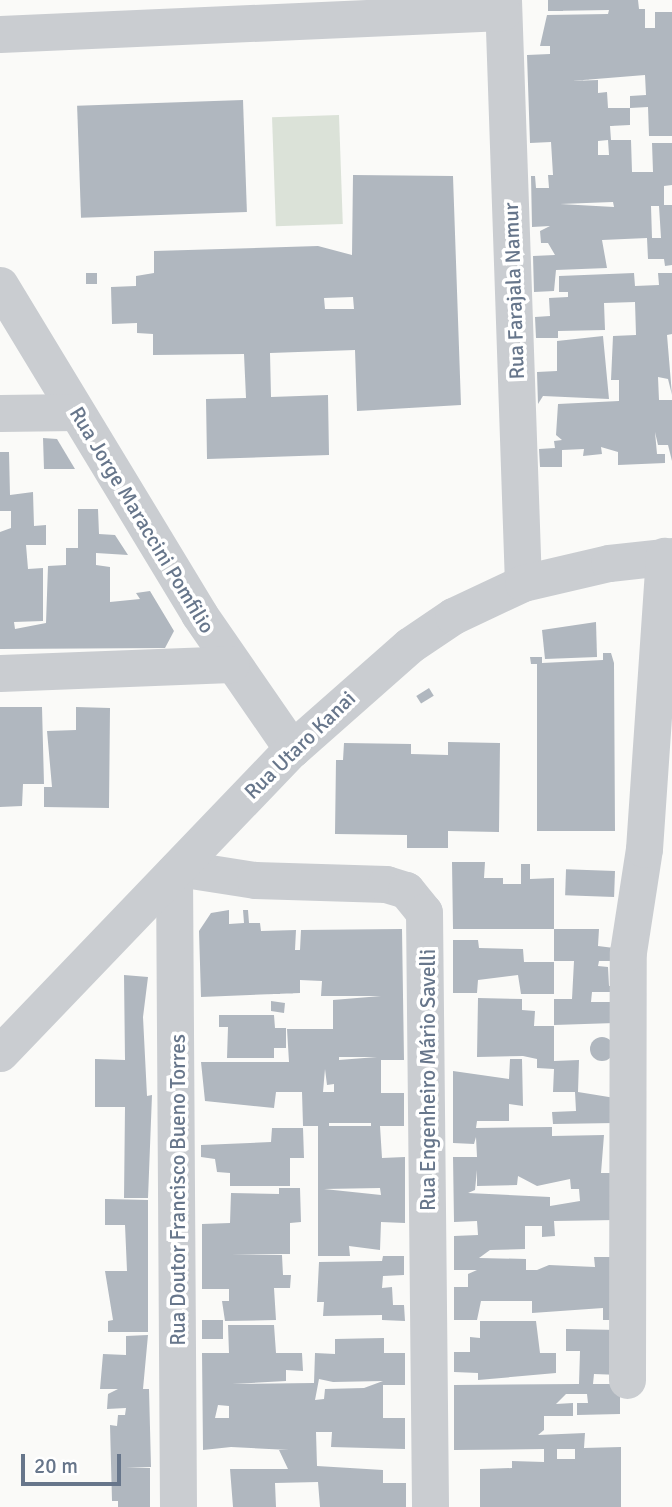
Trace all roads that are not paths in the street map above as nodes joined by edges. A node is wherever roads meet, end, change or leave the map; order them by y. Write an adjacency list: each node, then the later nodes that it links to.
1 (503, 6): 2 (street); 7 (street, Rua Farajala Namur)
2 (0, 34)
3 (0, 285): 5 (street, Rua Jorge Maraccini Pomfilio)
4 (0, 412): 5 (street)
5 (76, 412): 8 (street, Rua Jorge Maraccini Pomfilio)
6 (668, 556): 7 (street, Rua Utaro Kanai); 13 (street)
7 (523, 583): 10 (street, Rua Utaro Kanai)
8 (231, 664): 9 (street); 10 (street, Rua Jorge Maraccini Pomfilio)
9 (0, 673)
10 (292, 749): 11 (street, Rua Utaro Kanai)
11 (176, 870): 12 (street, Rua Utaro Kanai); 14 (street, Rua Doutor Francisco Bueno Torres); 15 (street, Rua Engenheiro Mário Savelli)
12 (0, 1053)
13 (627, 1380)
14 (178, 1507)
15 (430, 1507)

